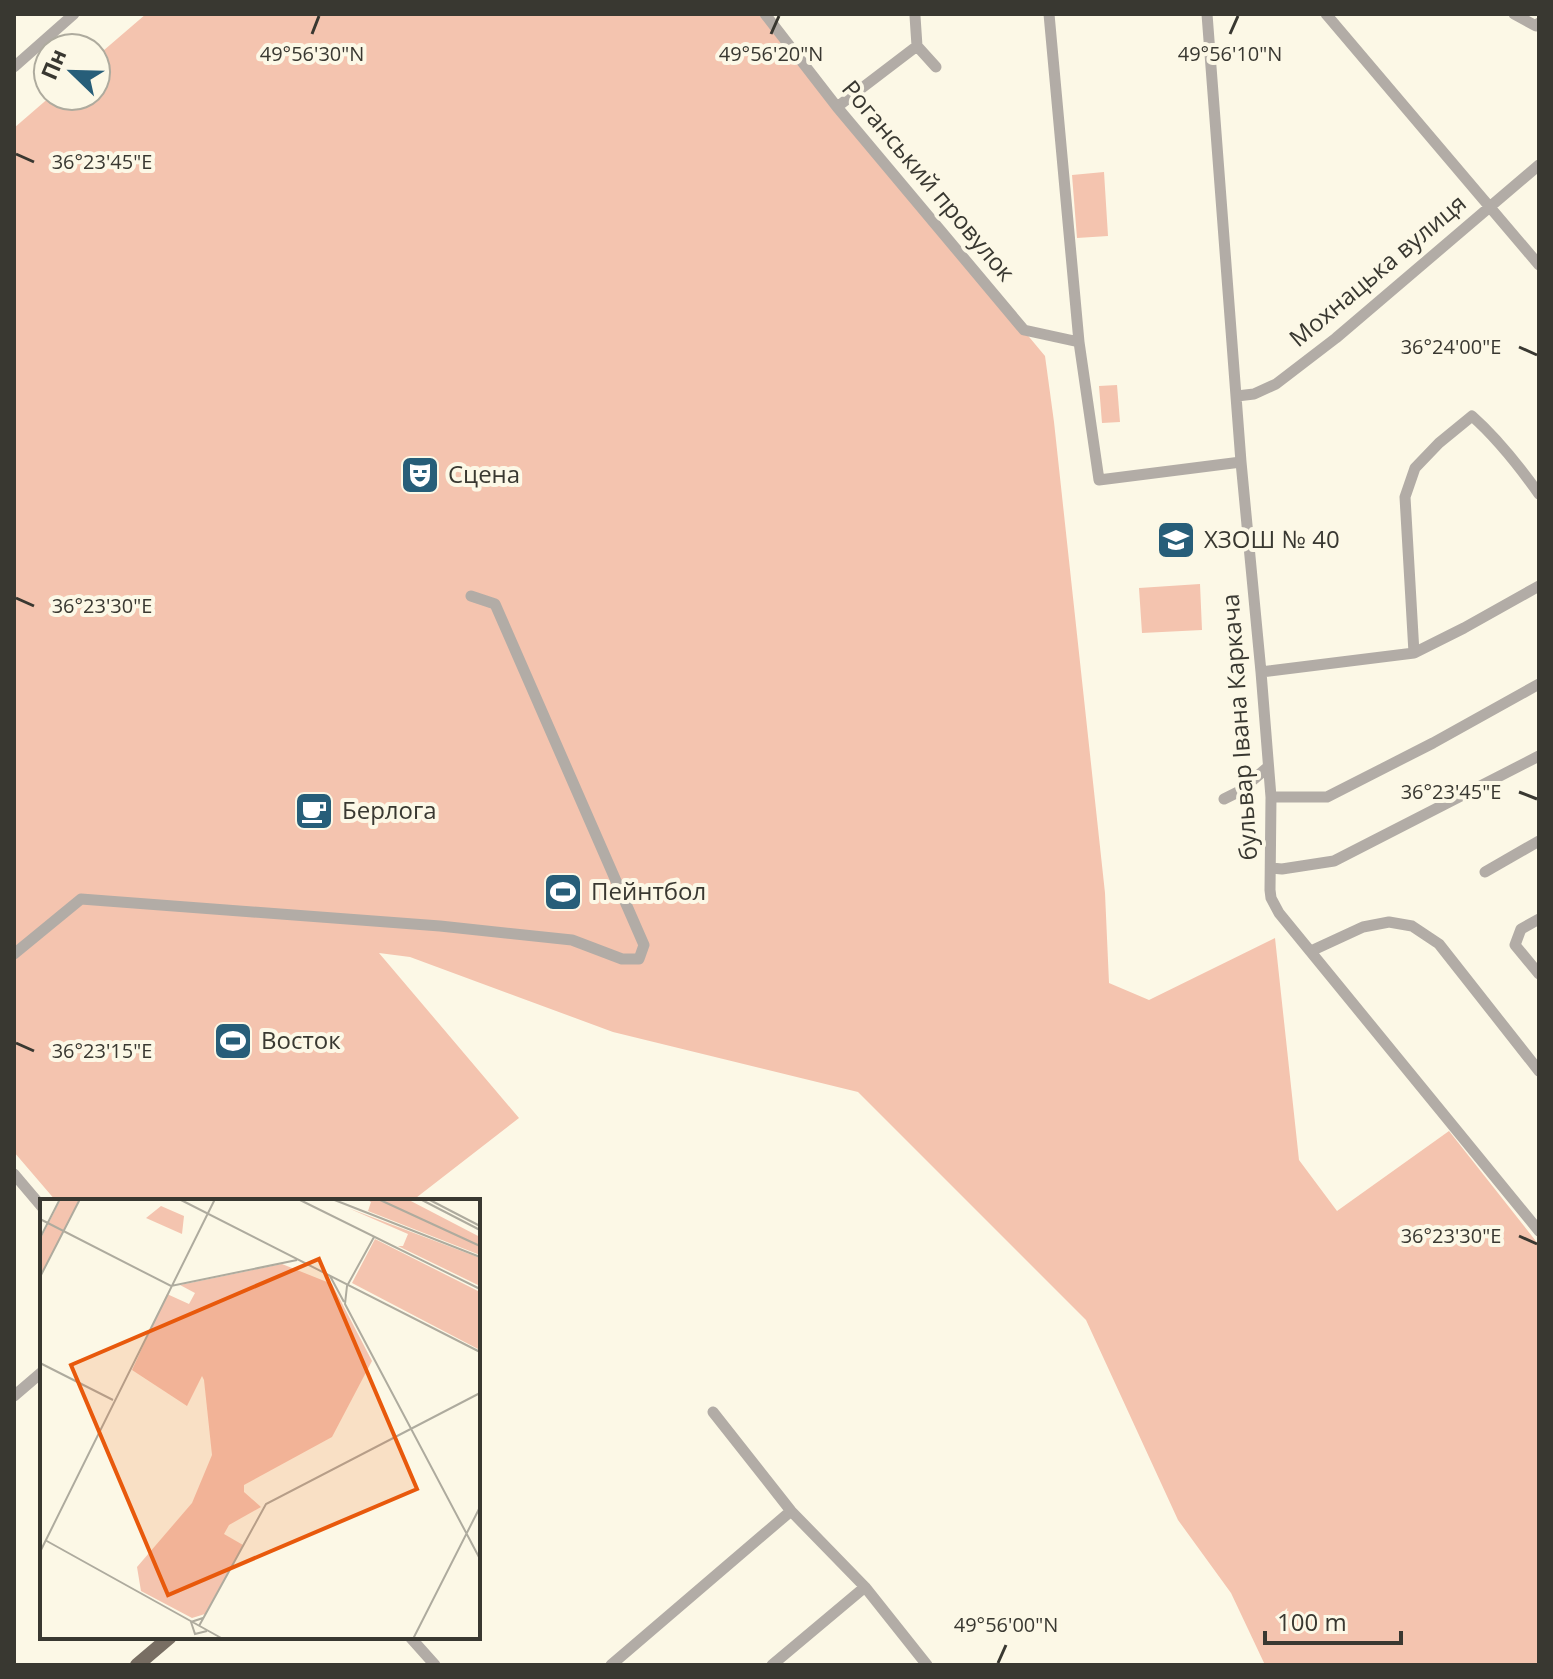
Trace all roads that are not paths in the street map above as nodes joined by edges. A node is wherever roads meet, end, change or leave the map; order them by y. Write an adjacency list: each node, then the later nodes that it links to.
1 (74, 14): 10 (street)
2 (765, 14): 12 (street, Роганський провулок)
3 (1049, 14): 16 (street)
4 (1207, 14): 17 (street, бульвар Івана Каркача)
5 (1326, 14): 14 (street)
6 (1514, 14): 8 (street)
7 (915, 16): 9 (street)
8 (1538, 26)
9 (917, 46): 11 (street); 12 (street)
10 (14, 67)
11 (936, 67)
12 (837, 107): 16 (street, Роганський провулок)
13 (1539, 165): 14 (street, Мохнацька вулиця)
14 (1489, 206): 15 (street); 17 (street, Мохнацька вулиця)
15 (1539, 265)
16 (1079, 342): 18 (street)
17 (1237, 396): 18 (street, бульвар Івана Каркача)
18 (1241, 462): 23 (street, бульвар Івана Каркача)
19 (1539, 494): 22 (street)
20 (1539, 586): 22 (street)
21 (471, 596): 34 (street)
22 (1414, 653): 23 (street)
23 (1261, 672): 26 (street, бульвар Івана Каркача)
24 (1539, 684): 27 (street)
25 (1539, 756): 30 (street)
26 (1268, 767): 27 (street, бульвар Івана Каркача); 28 (street)
27 (1271, 797): 30 (street, бульвар Івана Каркача)
28 (1224, 799)
29 (1539, 841): 31 (street)
30 (1271, 868): 33 (street, бульвар Івана Каркача)
31 (1485, 872)
32 (1539, 919): 35 (street)
33 (1311, 951): 36 (street); 39 (street, бульвар Івана Каркача)
34 (14, 954)
35 (1539, 974)
36 (1539, 1071)
37 (14, 1174): 38 (street)
38 (40, 1205)
39 (1539, 1231)
40 (40, 1374): 41 (street)
41 (14, 1396)
42 (713, 1412): 43 (street)
43 (791, 1511): 44 (street); 49 (street)
44 (865, 1587): 50 (street); 51 (street)
45 (168, 1639): 47 (main road)
46 (412, 1639): 48 (street)
47 (137, 1665)
48 (435, 1665)
49 (611, 1665)
50 (772, 1665)
51 (927, 1665)

